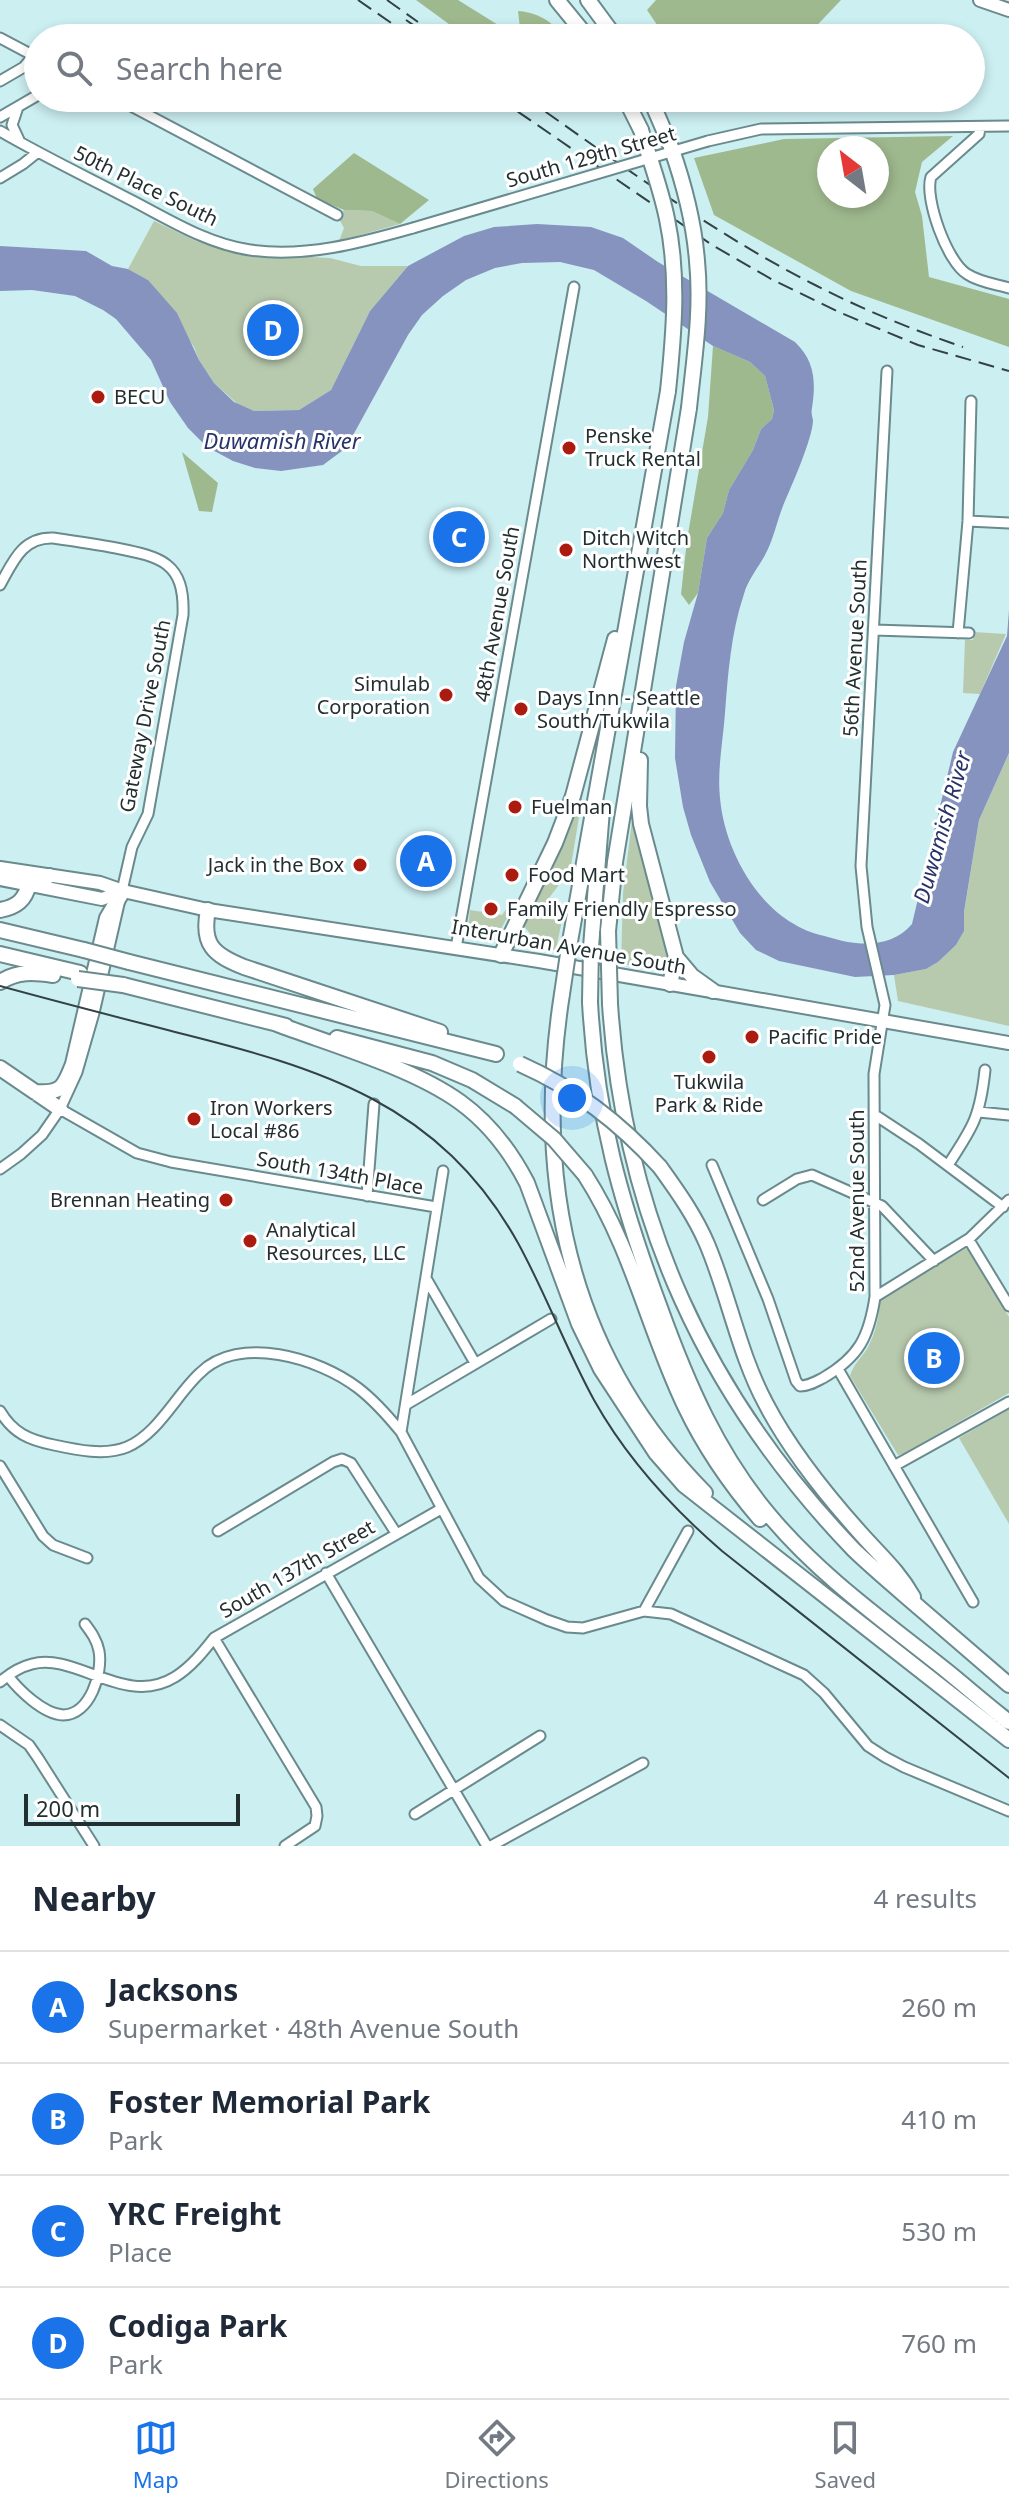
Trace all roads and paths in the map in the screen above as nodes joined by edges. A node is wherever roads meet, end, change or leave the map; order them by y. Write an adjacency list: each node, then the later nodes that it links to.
1 (557, 0): 5 (highway)
2 (588, 0): 6 (highway)
3 (980, 0): 4 (main road)
4 (1009, 10)
5 (577, 24)
6 (606, 24)
7 (0, 38): 8 (street)
8 (24, 50)
9 (24, 67): 10 (street)
10 (0, 81)
11 (24, 103): 12 (street)
12 (18, 107): 16 (street); 21 (street)
13 (142, 112): 23 (street)
14 (632, 112): 31 (highway, bridge)
15 (656, 112): 33 (highway, bridge)
16 (0, 117)
17 (1009, 126): 18 (street, South 129th Street)
18 (980, 127): 24 (street, South 129th Street, bridge); 26 (street)
19 (0, 131): 21 (street, 50th Place South)
20 (0, 142): 21 (street)
21 (29, 147): 22 (street); 24 (street, 50th Place South)
22 (0, 178)
23 (337, 215)
24 (331, 248)
25 (574, 287): 44 (street, 48th Avenue South)
26 (1009, 288)
27 (887, 371): 34 (street, 56th Avenue South)
28 (971, 401): 29 (street)
29 (968, 521): 30 (street); 34 (street)
30 (1009, 523)
31 (642, 534): 35 (highway); 46 (highway)
32 (0, 585): 40 (street, Gateway Drive South)
33 (659, 597): 47 (highway); 98 (highway, bridge)
34 (874, 630): 49 (street, 56th Avenue South)
35 (612, 702): 93 (highway, bridge); 105 (highway, bridge)
36 (0, 868): 37 (main road, Interurban Avenue South)
37 (49, 876): 39 (highway); 40 (main road, Interurban Avenue South)
38 (0, 879): 39 (main road, Interurban Avenue South)
39 (29, 884): 40 (main road, Interurban Avenue South); 41 (highway)
40 (123, 891): 42 (main road, Interurban Avenue South); 60 (highway); 62 (street, Gateway Drive South)
41 (0, 910)
42 (208, 910): 44 (main road, Interurban Avenue South); 56 (highway)
43 (0, 930): 56 (highway, bridge)
44 (456, 948): 46 (main road, Interurban Avenue South)
45 (0, 954): 48 (highway)
46 (501, 955): 51 (main road, Interurban Avenue South)
47 (676, 957): 51 (highway); 52 (highway)
48 (79, 976): 50 (highway); 54 (highway, bridge)
49 (878, 979): 53 (street, 52nd Avenue South)
50 (0, 982)
51 (670, 984): 52 (main road, Interurban Avenue South)
52 (713, 991): 53 (main road, Interurban Avenue South)
53 (884, 1021): 55 (main road, Interurban Avenue South); 64 (street, 52nd Avenue South)
54 (277, 1024): 93 (highway); 96 (highway, bridge)
55 (1009, 1043)
56 (496, 1054): 98 (highway, bridge)
57 (0, 1068): 60 (highway)
58 (985, 1070): 63 (street)
59 (0, 1077): 62 (highway)
60 (35, 1092): 62 (highway)
61 (374, 1104): 70 (street)
62 (60, 1109): 68 (street, Gateway Drive South); 70 (street, South 134th Place)
63 (979, 1112): 65 (street); 67 (street)
64 (875, 1115): 67 (street); 72 (street, 52nd Avenue South)
65 (1009, 1115)
66 (712, 1165): 82 (street)
67 (948, 1165): 73 (street)
68 (0, 1169)
69 (443, 1171): 74 (street)
70 (367, 1196): 74 (street, South 134th Place)
71 (763, 1200): 72 (street)
72 (874, 1202): 76 (street); 78 (street, 52nd Avenue South)
73 (1006, 1203): 75 (street)
74 (436, 1207): 77 (street)
75 (969, 1240): 76 (street); 79 (street)
76 (934, 1261): 78 (street)
77 (427, 1280): 81 (street); 84 (street)
78 (875, 1297): 82 (street, 52nd Avenue South)
79 (1009, 1306)
80 (551, 1319): 81 (street)
81 (475, 1363): 84 (street)
82 (838, 1369): 88 (street)
83 (1009, 1402): 88 (street)
84 (407, 1404): 86 (street)
85 (0, 1411): 86 (street)
86 (401, 1432): 89 (street)
87 (0, 1466): 94 (street)
88 (894, 1466): 97 (street)
89 (441, 1509): 92 (street, South 137th Street); 99 (street)
90 (218, 1531): 92 (street)
91 (688, 1531): 99 (street)
92 (396, 1533): 95 (street, South 137th Street)
93 (749, 1536): 96 (highway)
94 (87, 1558)
95 (326, 1573): 101 (street, South 137th Street); 110 (street)
96 (835, 1602): 108 (highway)
97 (973, 1602)
98 (919, 1607): 104 (highway)
99 (644, 1611): 111 (street)
100 (85, 1624): 102 (street)
101 (214, 1638): 102 (street, South 137th Street); 114 (street)
102 (97, 1677): 103 (street, South 137th Street); 103 (street)
103 (4, 1679)
104 (1009, 1685)
105 (1009, 1722)
106 (0, 1725): 113 (street)
107 (540, 1736): 110 (street)
108 (1009, 1740)
109 (643, 1763): 115 (street)
110 (454, 1789): 112 (street); 115 (street)
111 (1009, 1811)
112 (415, 1814)
113 (94, 1846)
114 (285, 1846)
115 (489, 1846)

